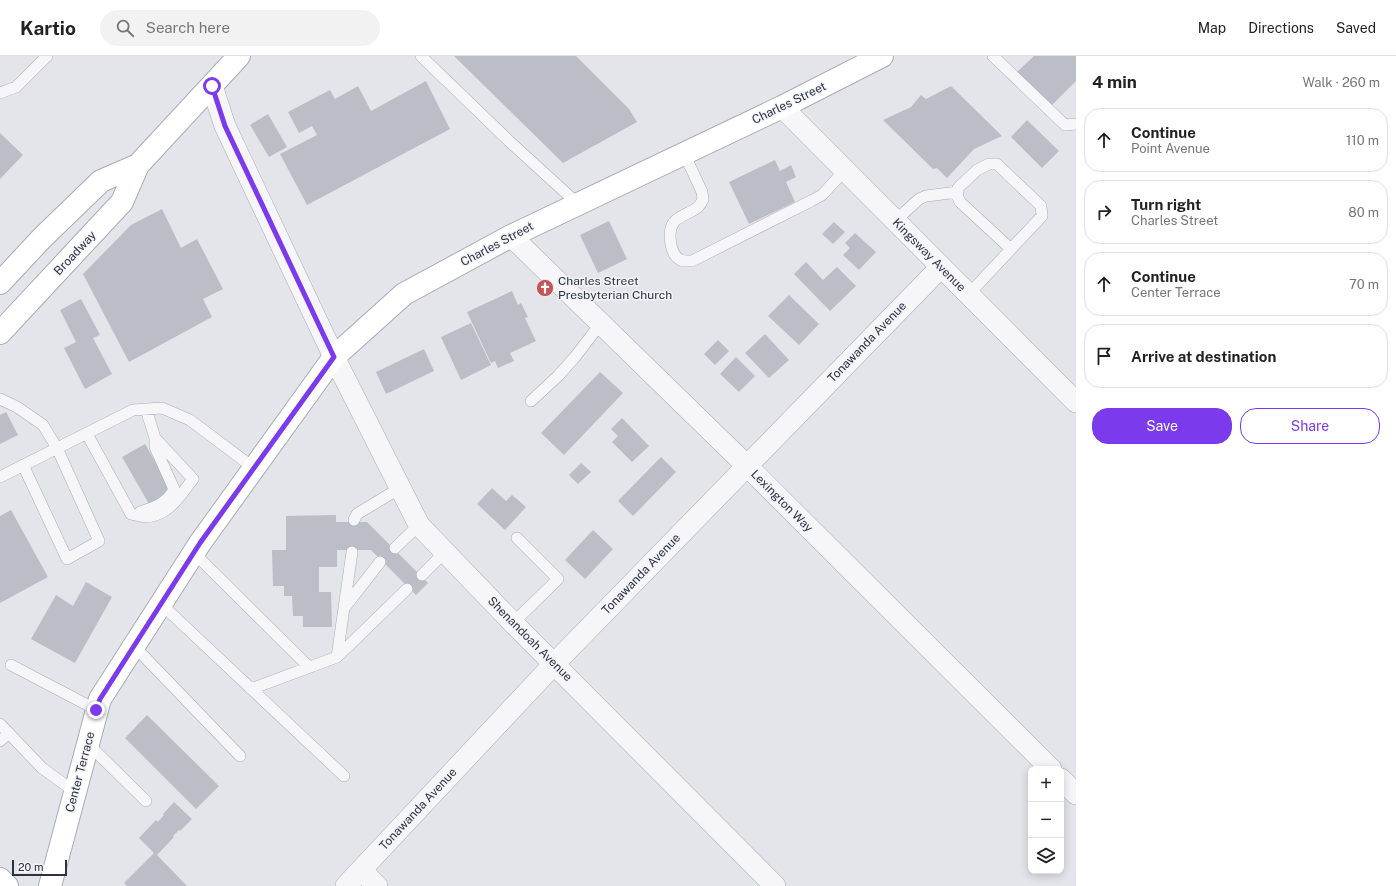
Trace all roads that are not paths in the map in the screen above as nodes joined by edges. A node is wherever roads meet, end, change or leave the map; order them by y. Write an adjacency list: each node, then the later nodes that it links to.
1 (47, 56): 7 (lane)
2 (239, 56): 6 (main road, Broadway)
3 (421, 56): 14 (lane)
4 (882, 56): 8 (main road, Charles Street)
5 (993, 56): 9 (lane)
6 (212, 86): 11 (main road, Broadway); 23 (street, Shenandoah Avenue)
7 (0, 93)
8 (782, 107): 10 (main road, Charles Street); 12 (street, Kingsway Avenue)
9 (1076, 124)
10 (684, 153): 12 (lane); 14 (main road, Charles Street)
11 (138, 165): 19 (main road, Broadway); 22 (main road, Broadway)
12 (845, 170): 15 (street, Kingsway Avenue)
13 (958, 192): 15 (lane); 17 (lane); 17 (lane)
14 (578, 204): 16 (main road, Charles Street)
15 (895, 221): 18 (street, Kingsway Avenue)
16 (511, 236): 21 (street, Lexington Way); 23 (main road, Charles Street)
17 (1011, 249): 20 (lane)
18 (941, 267): 20 (street, Kingsway Avenue); 32 (street, Tonawanda Avenue)
19 (0, 283)
20 (968, 295): 26 (street, Kingsway Avenue)
21 (601, 323): 25 (lane); 32 (street, Lexington Way)
22 (0, 333)
23 (334, 357): 33 (main road, Charles Street); 35 (street, Shenandoah Avenue)
24 (0, 399): 30 (lane)
25 (531, 401)
26 (1076, 402)
27 (146, 409): 28 (lane); 29 (lane); 33 (lane)
28 (87, 434): 30 (lane); 36 (lane)
29 (155, 438): 36 (lane); 36 (lane)
30 (57, 448): 31 (lane); 31 (lane)
31 (23, 465): 34 (lane)
32 (746, 465): 52 (street, Tonawanda Avenue); 62 (street, Lexington Way)
33 (254, 468): 40 (main road, Charles Street)
34 (0, 477)
35 (400, 488): 37 (lane); 38 (street, Shenandoah Avenue)
36 (131, 514)
37 (354, 520)
38 (418, 525): 41 (lane); 43 (street, Shenandoah Avenue)
39 (517, 538): 49 (lane)
40 (197, 548): 47 (main road, Center Terrace); 54 (lane)
41 (395, 548)
42 (352, 552): 48 (lane)
43 (445, 552): 45 (lane); 49 (street, Shenandoah Avenue)
44 (380, 562): 48 (lane)
45 (422, 574)
46 (407, 589): 51 (lane)
47 (161, 604): 50 (main road, Center Terrace); 55 (lane)
48 (344, 608): 51 (lane)
49 (513, 623): 52 (street, Shenandoah Avenue)
50 (134, 646): 56 (main road, Center Terrace); 61 (lane)
51 (337, 657): 54 (lane)
52 (554, 664): 69 (street, Tonawanda Avenue); 76 (street, Shenandoah Avenue)
53 (11, 665): 56 (lane)
54 (309, 667): 55 (lane)
55 (251, 689): 63 (lane)
56 (96, 710): 60 (main road, Center Terrace)
57 (0, 724): 58 (lane)
58 (9, 733): 59 (lane); 65 (lane)
59 (0, 741)
60 (88, 744): 65 (main road, Center Terrace); 67 (lane)
61 (240, 756)
62 (1048, 766)
63 (344, 776)
64 (1064, 782): 66 (street)
65 (75, 792): 68 (main road, Center Terrace)
66 (1076, 794)
67 (146, 801)
68 (62, 842): 72 (main road, Center Terrace); 73 (main road)
69 (361, 870): 74 (street, Tonawanda Avenue); 75 (street)
70 (0, 879): 71 (main road)
71 (7, 886)
72 (50, 886)
73 (68, 886)
74 (346, 886)
75 (377, 886)
76 (775, 886)

